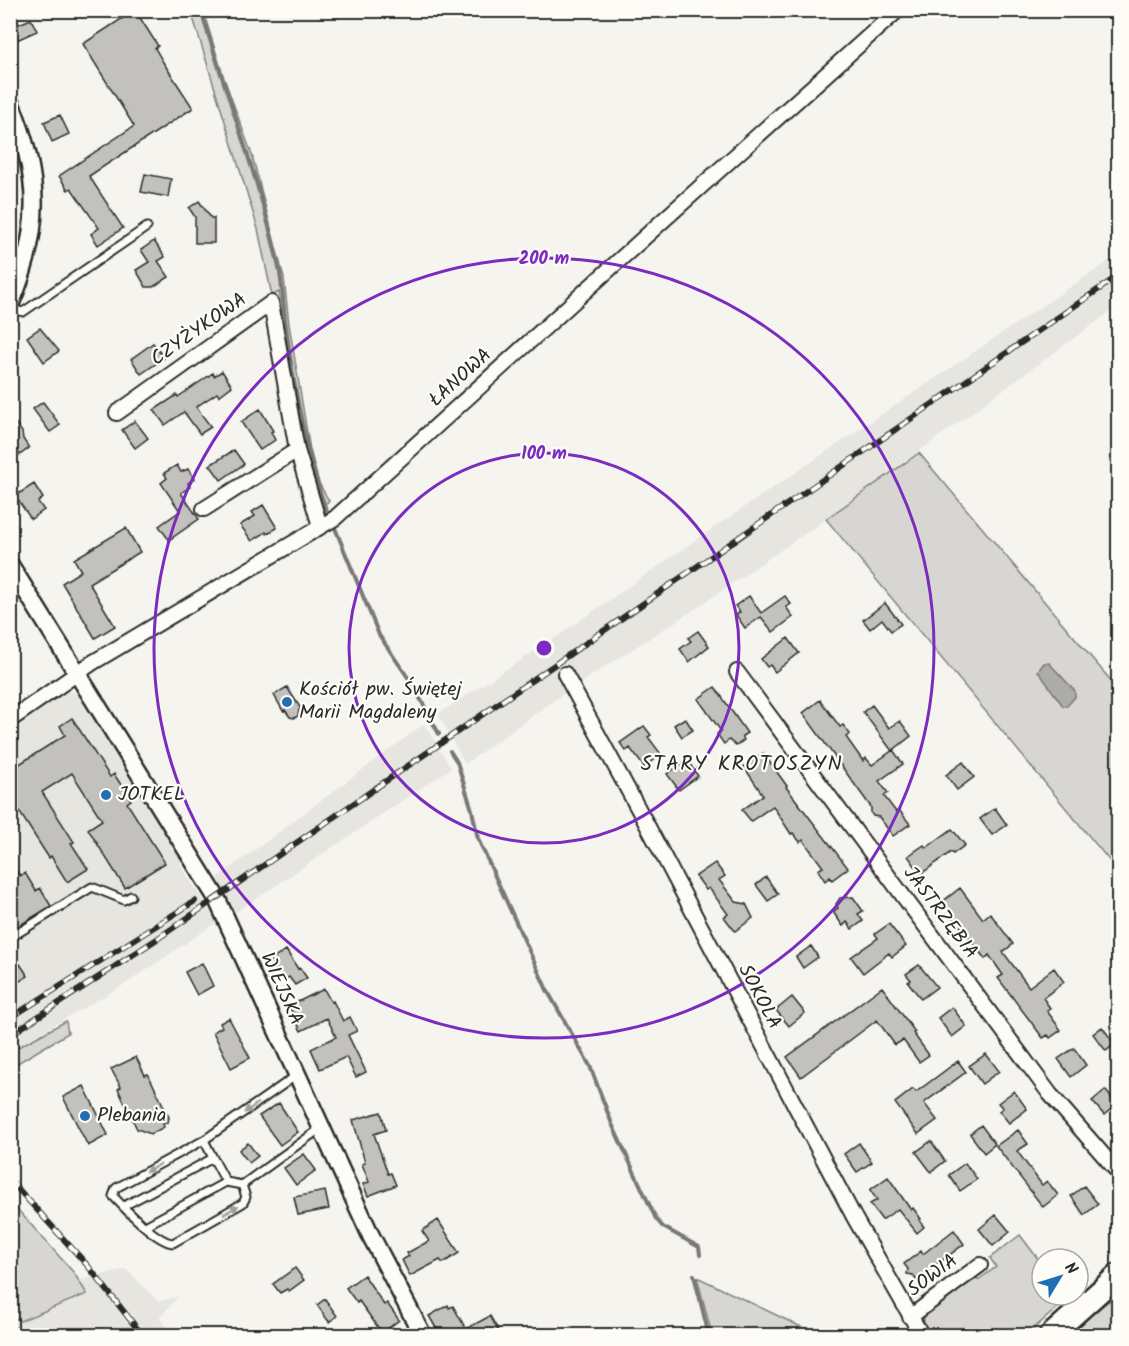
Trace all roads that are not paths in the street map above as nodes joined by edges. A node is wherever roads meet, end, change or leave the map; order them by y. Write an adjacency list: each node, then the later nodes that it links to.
1 (898, 10): 8 (street, ŁANOWA)
2 (10, 102): 4 (street)
3 (147, 227): 4 (lane)
4 (10, 307)
5 (117, 413): 6 (street, CZYŻYKOWA)
6 (297, 450): 7 (street); 8 (street, CZYŻYKOWA)
7 (204, 509)
8 (320, 526): 11 (street, ŁANOWA)
9 (10, 565): 11 (street, WIEJSKA)
10 (737, 672): 20 (street, JASTRZĘBIA)
11 (77, 673): 13 (street, ŁANOWA); 16 (street, WIEJSKA)
12 (565, 674): 27 (street, SOKOLA)
13 (10, 720)
14 (131, 896): 15 (lane)
15 (10, 938)
16 (297, 1075): 17 (street, WIEJSKA); 18 (lane, one-way to 18)
17 (321, 1128): 22 (lane); 28 (street, WIEJSKA)
18 (204, 1140): 19 (lane); 23 (lane, one-way to 23)
19 (213, 1158): 21 (lane); 23 (lane)
20 (1119, 1172)
21 (226, 1182): 22 (lane); 24 (lane)
22 (242, 1185): 24 (lane, one-way to 22)
23 (124, 1206): 24 (lane)
24 (145, 1226)
25 (980, 1265): 27 (street, SOWIA)
26 (1119, 1275): 30 (main road)
27 (910, 1317): 29 (street, SOKOLA)
28 (423, 1335)
29 (922, 1335)
30 (1050, 1335)

